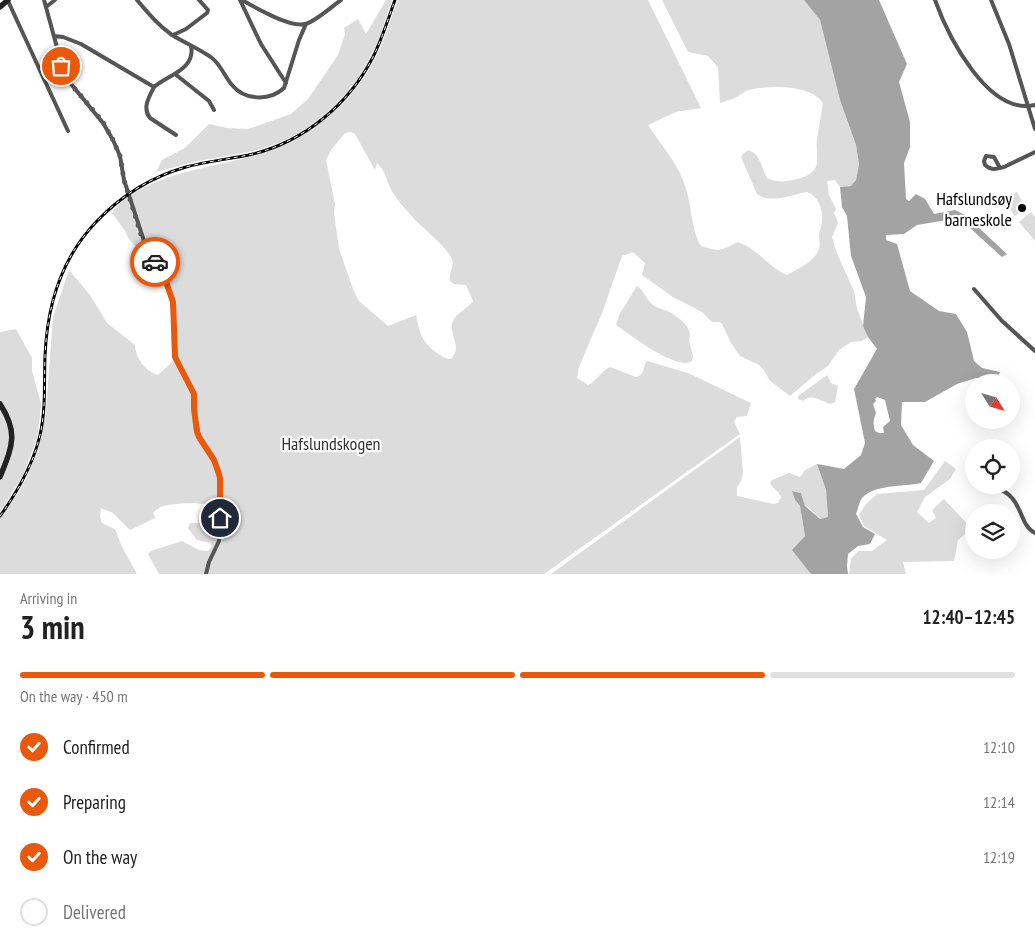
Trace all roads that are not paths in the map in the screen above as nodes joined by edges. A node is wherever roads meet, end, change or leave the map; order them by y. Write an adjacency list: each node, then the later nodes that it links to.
1 (8, 0): 10 (street); 23 (street)
2 (44, 0): 11 (street)
3 (55, 0): 11 (street)
4 (137, 0): 14 (street)
5 (199, 0): 14 (street)
6 (241, 0): 12 (street); 17 (street)
7 (341, 0): 12 (street)
8 (935, 0): 20 (street)
9 (991, 0): 20 (street)
10 (0, 7)
11 (46, 8): 13 (street)
12 (306, 24): 17 (street)
13 (54, 36): 18 (street); 33 (street)
14 (173, 36): 15 (street)
15 (191, 46): 16 (street); 17 (street)
16 (176, 74): 18 (street); 21 (street)
17 (287, 83)
18 (154, 86): 24 (street)
19 (1035, 105): 20 (street)
20 (1028, 107): 22 (street)
21 (214, 110)
22 (1035, 129)
23 (68, 131)
24 (176, 135)
25 (1035, 152): 26 (street)
26 (1000, 168)
27 (974, 289): 28 (street)
28 (1035, 351)
29 (0, 404): 30 (street)
30 (0, 477)
31 (1007, 494): 32 (street)
32 (1035, 533)
33 (206, 574)

